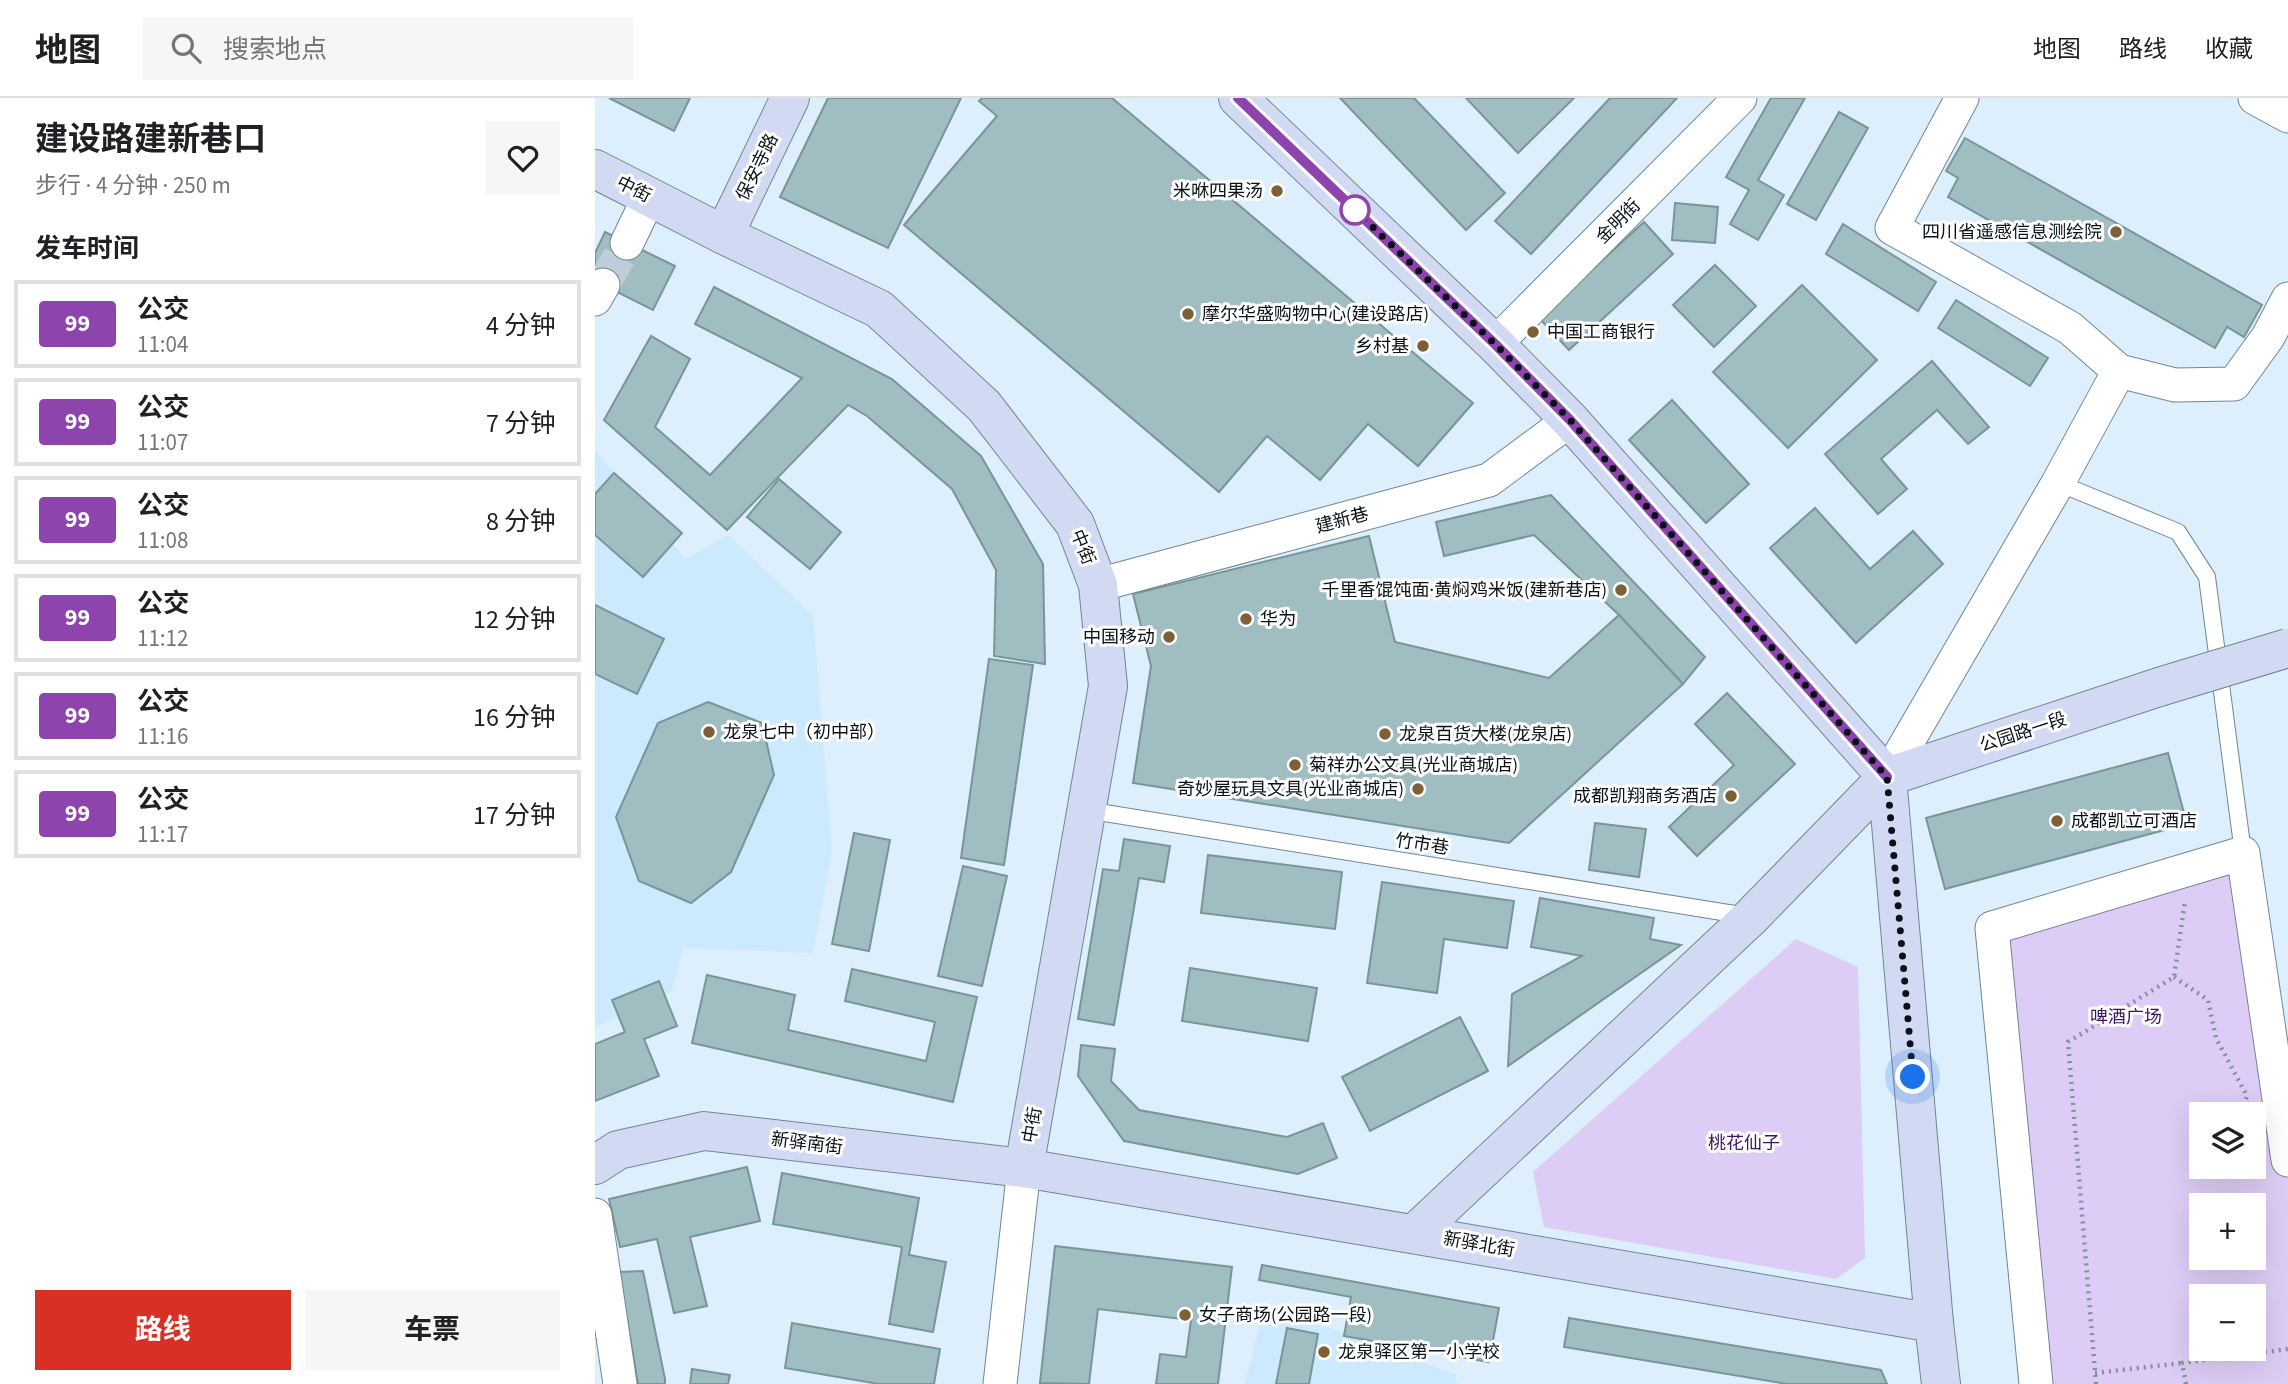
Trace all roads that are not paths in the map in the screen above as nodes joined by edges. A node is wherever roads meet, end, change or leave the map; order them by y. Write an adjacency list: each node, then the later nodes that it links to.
1 (790, 98): 9 (street, 保安寺路)
2 (1238, 98): 12 (street)
3 (1740, 98): 12 (street, 金明街)
4 (1962, 98): 13 (street)
5 (2255, 98): 6 (street)
6 (2288, 116)
7 (595, 169): 8 (street, 中街)
8 (649, 197): 9 (street, 中街); 10 (street)
9 (724, 235): 16 (street, 中街)
10 (627, 243)
11 (2288, 299): 13 (street)
12 (1495, 344): 14 (street)
13 (2119, 371): 15 (street)
14 (1570, 420): 16 (street, 建新巷); 18 (street)
15 (2058, 483): 18 (street); 20 (lane)
16 (1098, 586): 19 (street, 中街)
17 (2288, 648): 18 (street, 公园路一段, bridge)
18 (1887, 777): 21 (street); 27 (street)
19 (1086, 810): 21 (lane, 竹市巷); 24 (street, 中街)
20 (2243, 853): 22 (street); 31 (street)
21 (1751, 917): 26 (street)
22 (2288, 1160)
23 (595, 1165): 24 (street, 新驿南街)
24 (1024, 1168): 26 (street, 新驿北街); 29 (street)
25 (595, 1214): 28 (street)
26 (1415, 1233): 27 (street, 新驿北街)
27 (1934, 1323): 30 (street)
28 (619, 1384)
29 (1000, 1384)
30 (1941, 1384)
31 (2035, 1384)

